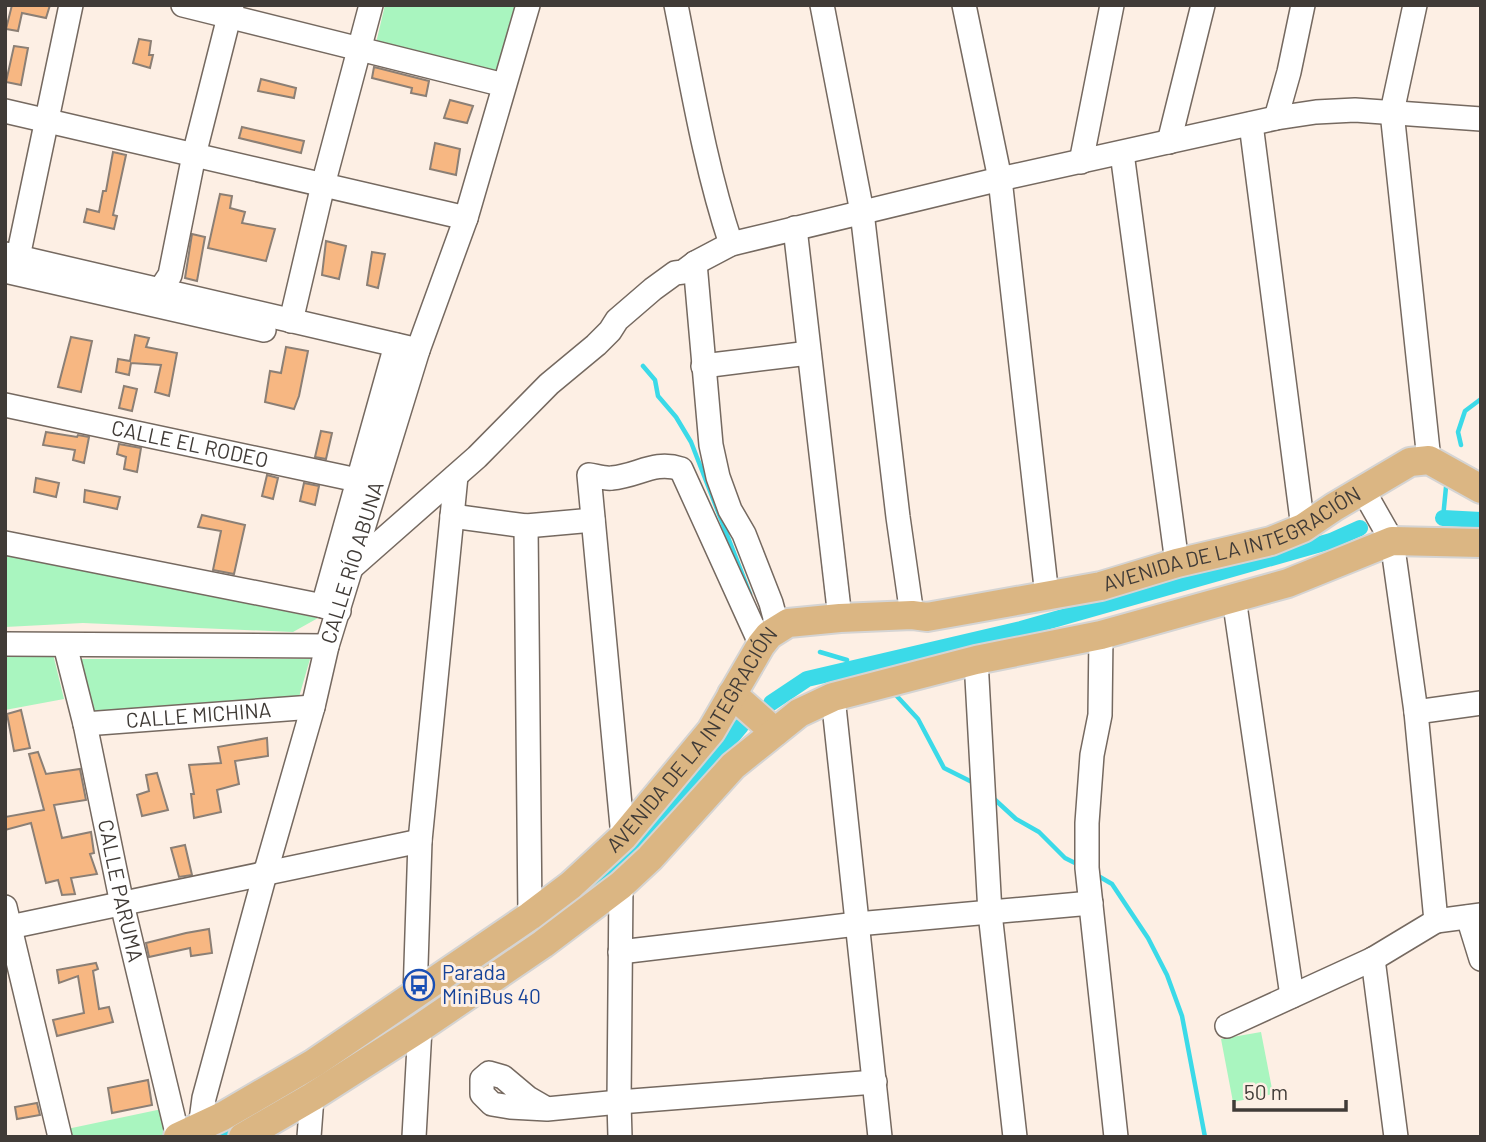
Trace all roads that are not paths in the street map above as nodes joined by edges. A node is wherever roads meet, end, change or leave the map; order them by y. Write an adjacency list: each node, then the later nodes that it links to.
1 (71, 5): 19 (street)
2 (183, 5): 11 (street)
3 (371, 5): 13 (street)
4 (528, 5): 14 (street, CALLE RÍO ABUNA)
5 (676, 5): 30 (street)
6 (822, 5): 27 (street)
7 (964, 5): 25 (street)
8 (1203, 5): 21 (street)
9 (1303, 5): 17 (street)
10 (1415, 5): 16 (street)
11 (231, 11): 13 (street); 23 (street)
12 (1107, 12): 24 (street)
13 (359, 50): 14 (street); 26 (street)
14 (504, 85): 28 (street, CALLE RÍO ABUNA)
15 (5, 111): 19 (street)
16 (1392, 112): 17 (street); 18 (street); 39 (street)
17 (1276, 118): 20 (street)
18 (1481, 119)
19 (46, 121): 23 (street); 31 (street)
20 (1251, 124): 21 (street); 47 (street)
21 (1169, 142): 22 (street)
22 (1122, 153): 24 (street); 51 (street)
23 (194, 155): 26 (street); 33 (street)
24 (1081, 162): 25 (street)
25 (1000, 179): 27 (street); 53 (street)
26 (323, 185): 28 (street); 34 (street)
27 (862, 212): 29 (street); 56 (street)
28 (466, 218): 36 (street, CALLE RÍO ABUNA)
29 (795, 228): 30 (street); 35 (street)
30 (731, 244): 32 (street)
31 (9, 261): 33 (street)
32 (695, 263): 37 (street); 40 (street)
33 (151, 296): 34 (street); 36 (street)
34 (291, 321): 36 (street)
35 (809, 353): 37 (street); 57 (street)
36 (405, 354): 41 (street, CALLE RÍO ABUNA)
37 (703, 366): 59 (street)
38 (5, 405): 41 (street, CALLE EL RODEO)
39 (1429, 460): 42 (main road); 43 (main road, AVENIDA DE LA INTEGRACIÓN)
40 (456, 476): 44 (street); 52 (street)
41 (367, 483): 52 (street, CALLE RÍO ABUNA); 55 (street)
42 (1481, 489)
43 (1363, 490): 47 (main road, AVENIDA DE LA INTEGRACIÓN); 48 (street)
44 (452, 516): 46 (street); 72 (street)
45 (593, 520): 46 (street); 59 (street); 71 (street)
46 (526, 526): 78 (street)
47 (1303, 528): 51 (main road, AVENIDA DE LA INTEGRACIÓN)
48 (1392, 541): 50 (main road, AVENIDA DE LA INTEGRACIÓN); 54 (main road, AVENIDA DE LA INTEGRACIÓN); 68 (street)
49 (5, 543): 55 (street)
50 (1481, 543)
51 (1177, 563): 53 (main road, AVENIDA DE LA INTEGRACIÓN)
52 (352, 567): 55 (street, CALLE RÍO ABUNA)
53 (1047, 596): 56 (main road, AVENIDA DE LA INTEGRACIÓN)
54 (1234, 598): 58 (main road, AVENIDA DE LA INTEGRACIÓN); 87 (street)
55 (331, 609): 62 (street, CALLE RÍO ABUNA)
56 (912, 615): 57 (main road, AVENIDA DE LA INTEGRACIÓN)
57 (840, 618): 59 (main road, AVENIDA DE LA INTEGRACIÓN)
58 (1101, 635): 63 (main road, AVENIDA DE LA INTEGRACIÓN); 75 (street)
59 (769, 637): 64 (main road, AVENIDA DE LA INTEGRACIÓN)
60 (5, 644): 61 (street)
61 (65, 645): 62 (street); 69 (street, CALLE PARUMA)
62 (327, 646): 67 (street, CALLE RÍO ABUNA)
63 (976, 660): 65 (main road, AVENIDA DE LA INTEGRACIÓN); 77 (street)
64 (732, 694): 70 (main road); 71 (main road, AVENIDA DE LA INTEGRACIÓN)
65 (833, 697): 70 (main road, AVENIDA DE LA INTEGRACIÓN); 82 (street)
66 (1481, 703): 68 (street)
67 (313, 707): 69 (street, CALLE MICHINA); 73 (street, CALLE RÍO ABUNA)
68 (1416, 712): 81 (street)
69 (85, 724): 76 (street, CALLE PARUMA)
70 (775, 732): 74 (main road, AVENIDA DE LA INTEGRACIÓN)
71 (623, 837): 78 (main road, AVENIDA DE LA INTEGRACIÓN)
72 (420, 841): 73 (street); 86 (street)
73 (265, 874): 76 (street); 94 (street, CALLE RÍO ABUNA)
74 (621, 885): 83 (street); 89 (main road, AVENIDA DE LA INTEGRACIÓN)
75 (1091, 903): 77 (street); 102 (street)
76 (122, 904): 80 (street); 94 (street, CALLE PARUMA)
77 (990, 913): 82 (street); 101 (street)
78 (530, 916): 86 (main road, AVENIDA DE LA INTEGRACIÓN)
79 (1475, 916): 81 (street); 84 (street)
80 (7, 921): 95 (street)
81 (1436, 921): 85 (street)
82 (858, 924): 83 (street); 90 (street)
83 (620, 952): 92 (street)
84 (1481, 959)
85 (1373, 960): 87 (street); 103 (street)
86 (415, 996): 94 (main road, AVENIDA DE LA INTEGRACIÓN)
87 (1292, 996): 88 (street)
88 (1227, 1026)
89 (420, 1028): 91 (main road, AVENIDA DE LA INTEGRACIÓN); 98 (street)
90 (875, 1082): 92 (street); 100 (street)
91 (312, 1097): 96 (main road, AVENIDA DE LA INTEGRACIÓN); 97 (street)
92 (619, 1102): 93 (street); 99 (street)
93 (547, 1110)
94 (189, 1132)
95 (60, 1137)
96 (243, 1137)
97 (309, 1137)
98 (414, 1137)
99 (620, 1137)
100 (880, 1137)
101 (1015, 1137)
102 (1116, 1137)
103 (1396, 1137)

